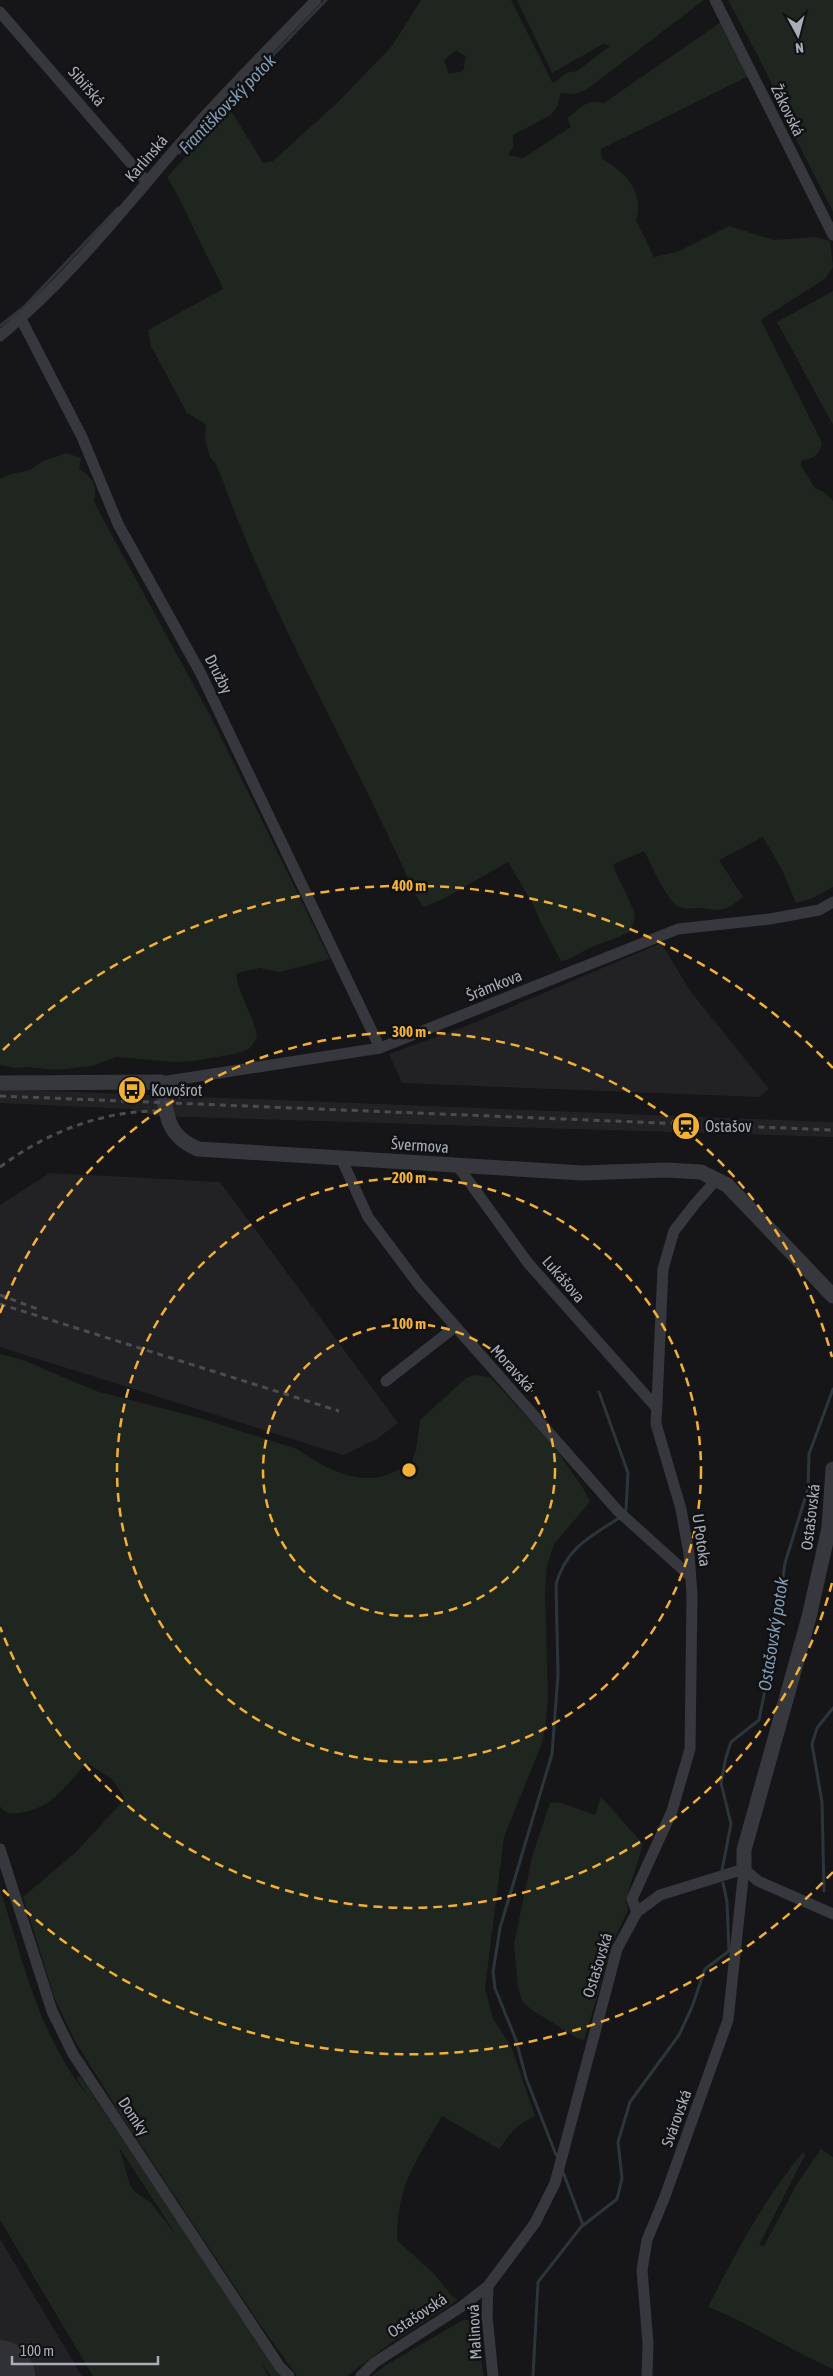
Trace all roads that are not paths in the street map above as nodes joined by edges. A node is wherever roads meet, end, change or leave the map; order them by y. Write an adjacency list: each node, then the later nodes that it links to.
1 (316, 0): 4 (street, Karlinská)
2 (715, 0): 5 (street, Žákovská)
3 (0, 12): 4 (street, Sibiřská)
4 (147, 182): 6 (street, Karlinská)
5 (833, 235)
6 (21, 319): 7 (street, Karlinská); 9 (street, Družby)
7 (0, 336)
8 (833, 902): 9 (street, Šrámkova)
9 (380, 1048): 10 (street, Šrámkova)
10 (161, 1082): 11 (street); 12 (street, Švermova)
11 (0, 1083)
12 (341, 1158): 13 (street, Švermova); 16 (street, Moravská)
13 (457, 1165): 14 (street, Švermova); 18 (street, Lukášova)
14 (716, 1180): 15 (street, Švermova); 18 (street, U Potoka)
15 (833, 1296)
16 (455, 1327): 17 (street); 21 (street, Moravská)
17 (386, 1381)
18 (656, 1407): 21 (street, U Potoka)
19 (833, 1469): 20 (street, Ostašovská)
20 (833, 1474): 23 (street, Ostašovská)
21 (690, 1576): 24 (street, U Potoka)
22 (0, 1849): 27 (street, Domky)
23 (744, 1869): 24 (street, Ostašovská); 25 (street); 30 (street, Svárovská)
24 (637, 1912): 26 (street, Ostašovská)
25 (833, 1914)
26 (488, 2286): 28 (street, Ostašovská); 29 (street, Malinová)
27 (289, 2376)
28 (361, 2376)
29 (492, 2376)
30 (647, 2376)

